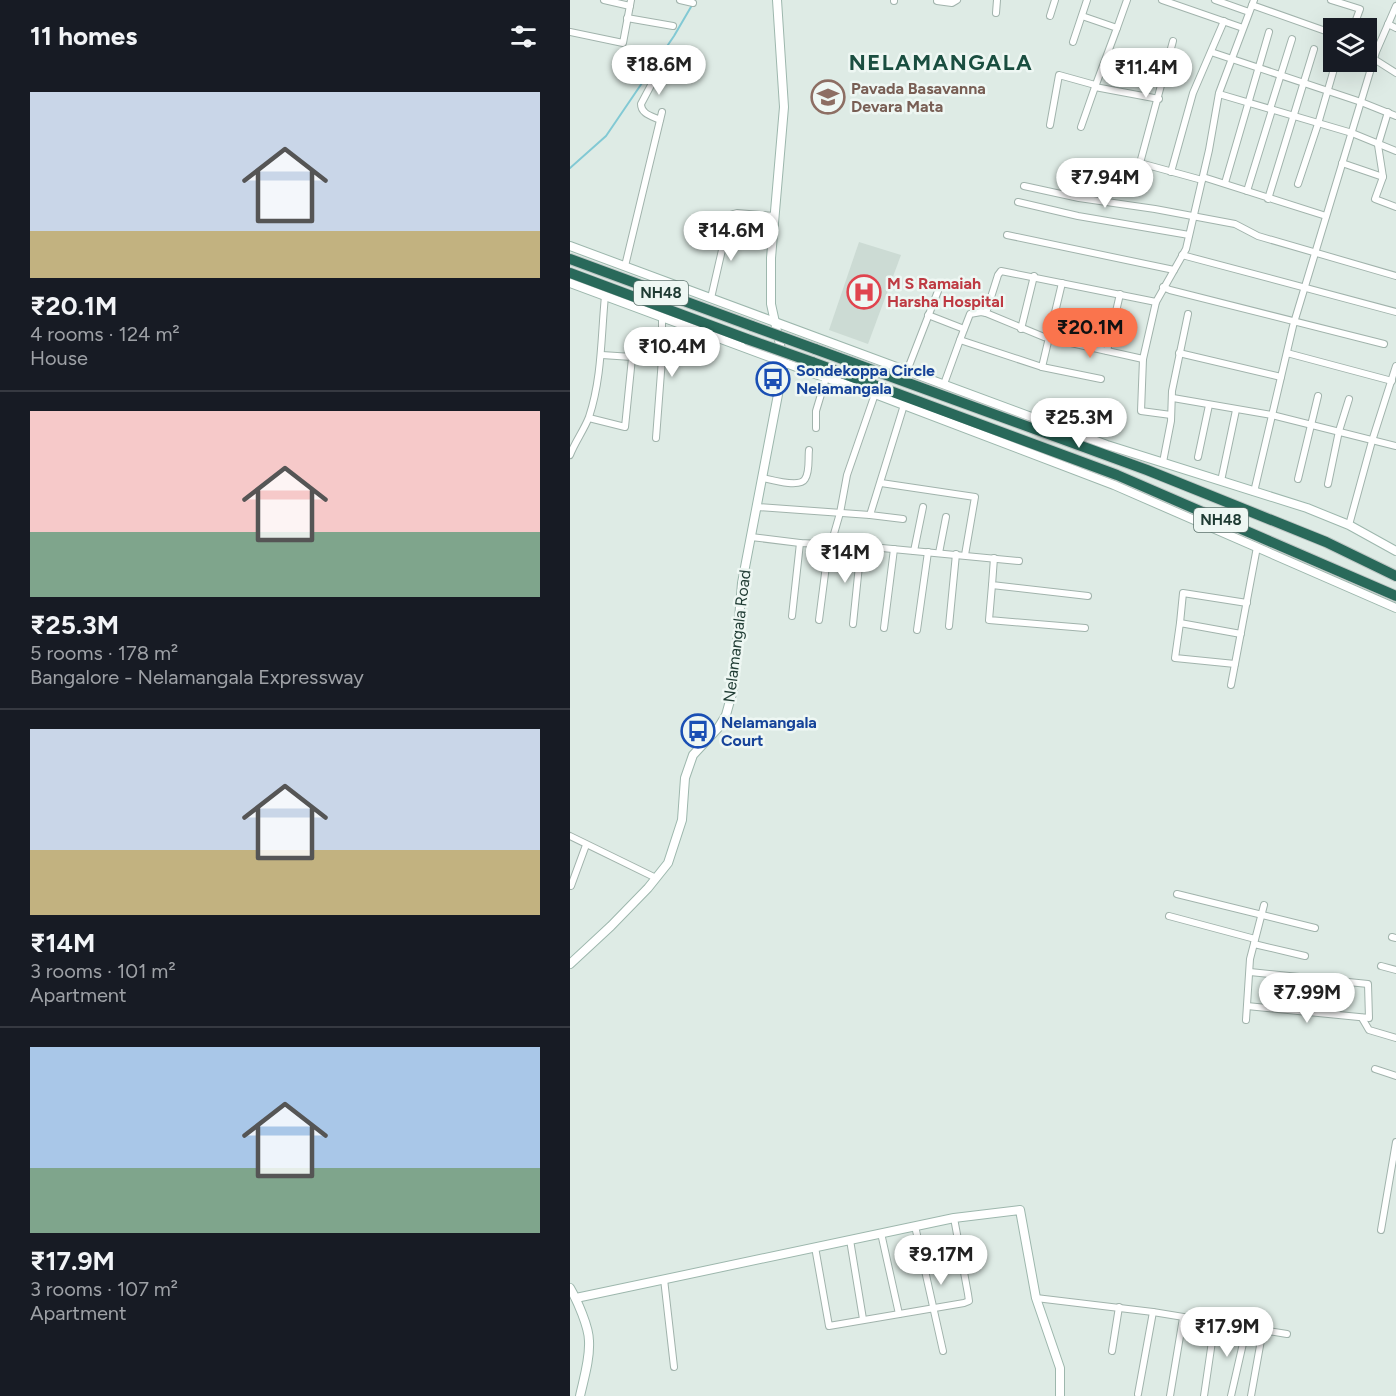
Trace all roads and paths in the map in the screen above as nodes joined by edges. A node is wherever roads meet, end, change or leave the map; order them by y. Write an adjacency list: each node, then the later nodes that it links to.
1 (604, 0): 13 (street)
2 (680, 0): 14 (street)
3 (777, 0): 75 (street)
4 (957, 0): 12 (street)
5 (997, 0): 17 (street)
6 (1055, 0): 18 (street)
7 (1088, 0): 19 (street)
8 (1127, 0): 25 (street)
9 (1162, 0): 22 (street)
10 (1215, 0): 15 (street)
11 (1331, 0): 21 (street)
12 (937, 1)
13 (630, 3): 20 (street)
14 (693, 3)
15 (1251, 6): 26 (street); 28 (street)
16 (1396, 6): 23 (street)
17 (996, 13)
18 (1050, 16)
19 (1082, 16): 25 (street); 33 (street)
20 (627, 18): 24 (street); 29 (street)
21 (1357, 18)
22 (1224, 21): 26 (street); 36 (street)
23 (1388, 24): 27 (street); 35 (street)
24 (673, 26)
25 (1117, 28): 46 (street)
26 (1244, 28): 37 (street)
27 (1396, 28)
28 (1323, 30)
29 (570, 32)
30 (1269, 32): 39 (street)
31 (1292, 39): 44 (street)
32 (1173, 41): 49 (street)
33 (1073, 42)
34 (1314, 49): 45 (street)
35 (1377, 49)
36 (1211, 52): 37 (street); 65 (street)
37 (1231, 60): 39 (street); 48 (street)
38 (1377, 61): 43 (street)
39 (1258, 69): 44 (street); 51 (street)
40 (658, 72): 57 (street)
41 (1333, 72): 47 (street)
42 (1370, 72): 50 (street)
43 (1396, 74)
44 (1281, 76): 45 (street); 52 (street)
45 (1303, 83): 47 (street); 55 (street)
46 (1095, 86): 49 (street); 59 (street); 60 (street)
47 (1328, 92): 50 (street); 58 (street)
48 (1219, 94): 51 (street); 67 (street)
49 (1159, 99): 65 (street)
50 (1361, 102): 54 (street); 61 (street)
51 (1248, 103): 52 (street); 68 (street)
52 (1271, 110): 55 (street); 71 (street)
53 (662, 112): 57 (street)
54 (1388, 112): 56 (street); 62 (street)
55 (1294, 116): 58 (street); 72 (street)
56 (1396, 116)
57 (660, 120): 84 (street)
58 (1318, 124): 61 (street); 69 (street)
59 (1050, 125)
60 (1081, 127)
61 (1352, 133): 62 (street); 64 (street)
62 (1378, 145): 63 (street); 66 (street)
63 (1396, 151)
64 (1342, 163): 66 (street); 77 (street)
65 (1171, 172): 67 (street)
66 (1383, 177): 74 (street)
67 (1202, 179): 68 (street); 76 (street)
68 (1224, 183): 71 (street)
69 (1298, 184)
70 (1024, 186): 76 (street)
71 (1247, 190): 72 (street)
72 (1268, 199): 77 (street)
73 (1018, 202): 79 (street)
74 (1396, 207)
75 (774, 216): 96 (street); 103 (street)
76 (1193, 216): 79 (street); 81 (street)
77 (1326, 216): 81 (street)
78 (1007, 235): 85 (street)
79 (1189, 235): 82 (street)
80 (570, 246): 84 (street)
81 (1316, 251): 88 (street); 92 (street)
82 (1182, 255): 85 (street); 92 (street)
83 (570, 259): 173 (highway, NH48, bridge)
84 (626, 266): 96 (street)
85 (1174, 270): 91 (street)
86 (570, 273): 176 (highway, NH48, bridge)
87 (1034, 276): 90 (street); 99 (street); 106 (street)
88 (1396, 276)
89 (570, 283): 95 (street)
90 (1062, 283): 94 (street); 107 (street)
91 (1163, 287): 97 (street); 104 (street)
92 (1305, 287): 98 (street); 104 (street)
93 (938, 291): 101 (street)
94 (1120, 294): 97 (street); 110 (street)
95 (604, 296): 102 (street); 113 (street)
96 (711, 298): 103 (street)
97 (1156, 302): 116 (street)
98 (1396, 312)
99 (986, 313): 105 (street); 106 (street)
100 (1188, 314): 111 (street)
101 (928, 315): 105 (street); 120 (street)
102 (662, 317): 115 (street); 117 (street)
103 (774, 320): 117 (street); 120 (street)
104 (1294, 321): 109 (street); 112 (street)
105 (964, 329): 108 (street)
106 (1021, 329): 107 (street)
107 (1050, 338): 110 (street); 119 (street)
108 (960, 340): 119 (street); 125 (street)
109 (1384, 344)
110 (1107, 351): 116 (street)
111 (1179, 353): 121 (street); 128 (street)
112 (1287, 353): 121 (street); 124 (street)
113 (602, 355): 114 (street); 135 (street)
114 (632, 358): 115 (street); 135 (street)
115 (662, 359): 139 (street)
116 (1143, 359): 133 (street)
117 (784, 363): 122 (street); 146 (street, Nelamangala Road)
118 (1396, 366): 124 (street)
119 (1042, 367): 123 (street)
120 (907, 370): 125 (street)
121 (1281, 377): 134 (street)
122 (826, 378): 126 (street); 137 (street)
123 (1101, 380)
124 (1392, 381): 140 (street)
125 (944, 384): 145 (street)
126 (875, 394): 130 (street); 154 (street)
127 (1318, 396): 136 (street)
128 (1173, 398): 131 (street); 133 (street)
129 (1349, 399): 138 (street)
130 (904, 405): 149 (street); 163 (street)
131 (1209, 405): 132 (street); 144 (street)
132 (1236, 410): 134 (street); 148 (street)
133 (1171, 415): 145 (street)
134 (1272, 415): 136 (street); 151 (street)
135 (589, 418): 143 (street)
136 (1311, 424): 138 (street); 147 (street)
137 (816, 428)
138 (1339, 431): 140 (street); 150 (street)
139 (656, 438)
140 (1372, 441): 141 (street); 158 (street)
141 (1396, 446)
142 (809, 450): 146 (street)
143 (570, 455)
144 (1198, 457)
145 (1163, 462): 148 (street)
146 (763, 478): 152 (street, Nelamangala Road)
147 (1298, 479)
148 (1221, 481): 151 (street)
149 (881, 483): 155 (street); 170 (street)
150 (1328, 484)
151 (1254, 492): 158 (street)
152 (757, 507): 154 (street); 159 (street, Nelamangala Road)
153 (923, 507): 165 (street)
154 (840, 513): 155 (street); 161 (street)
155 (870, 515): 157 (street)
156 (946, 517): 168 (street)
157 (903, 519)
158 (1349, 525): 166 (street)
159 (751, 537): 160 (street); 192 (street, Nelamangala Road)
160 (800, 543): 161 (street); 179 (street)
161 (832, 545): 162 (street); 180 (street)
162 (861, 546): 164 (street); 182 (street)
163 (1257, 547): 177 (street); 178 (street)
164 (894, 549): 165 (street); 184 (street)
165 (914, 551): 167 (street)
166 (1396, 551)
167 (928, 552): 168 (street); 186 (street)
168 (939, 553): 169 (street)
169 (956, 554): 170 (street); 183 (street)
170 (965, 555): 171 (street)
171 (994, 558): 172 (street); 174 (street)
172 (1019, 561)
173 (1396, 576)
174 (992, 585): 175 (street); 185 (street)
175 (1088, 596)
176 (1396, 596)
177 (1247, 603): 181 (street); 187 (street)
178 (1396, 608)
179 (792, 616)
180 (819, 620)
181 (1180, 623): 187 (street); 188 (street)
182 (853, 624)
183 (950, 626)
184 (884, 628)
185 (1085, 628)
186 (917, 630)
187 (1241, 634): 188 (street)
188 (1235, 664): 189 (street)
189 (1231, 685)
190 (570, 836): 191 (street)
191 (586, 845): 192 (street); 193 (street)
192 (656, 878): 201 (street, Nelamangala Road)
193 (572, 886)
194 (1177, 894): 196 (street)
195 (1264, 904): 196 (street)
196 (1261, 915): 198 (street); 199 (street)
197 (1169, 916): 199 (street)
198 (1315, 928)
199 (1255, 941): 200 (street); 204 (street)
200 (1305, 956)
201 (570, 964)
202 (1381, 966): 203 (street)
203 (1396, 970)
204 (1250, 972): 205 (street); 206 (street)
205 (1247, 1006): 206 (street); 207 (street)
206 (1362, 1018): 208 (street)
207 (1246, 1020)
208 (1396, 1038)
209 (1375, 1069): 210 (street)
210 (1396, 1076)
211 (1396, 1143): 212 (street)
212 (1394, 1171): 215 (street)
213 (954, 1218): 214 (street); 222 (street); 224 (street)
214 (915, 1226): 216 (street); 224 (street)
215 (1381, 1230)
216 (881, 1233): 217 (street); 226 (street)
217 (850, 1240): 218 (street); 228 (street)
218 (815, 1247): 219 (street); 228 (street)
219 (664, 1279): 221 (street); 235 (street)
220 (570, 1288): 221 (street)
221 (573, 1298): 237 (street)
222 (1036, 1298): 223 (street); 238 (street)
223 (1119, 1307): 225 (street); 234 (street)
224 (933, 1308): 226 (street); 233 (street)
225 (1153, 1312): 227 (street); 236 (street)
226 (899, 1314): 228 (street)
227 (1183, 1318): 229 (street); 239 (street)
228 (863, 1319)
229 (1215, 1322): 230 (street); 240 (street)
230 (1247, 1326): 231 (street); 241 (street)
231 (1263, 1329): 232 (street); 242 (street)
232 (1287, 1334)
233 (943, 1351)
234 (1112, 1351)
235 (674, 1366)
236 (1138, 1394)
237 (580, 1396)
238 (1060, 1396)
239 (1170, 1396)
240 (1204, 1396)
241 (1231, 1396)
242 (1251, 1396)

